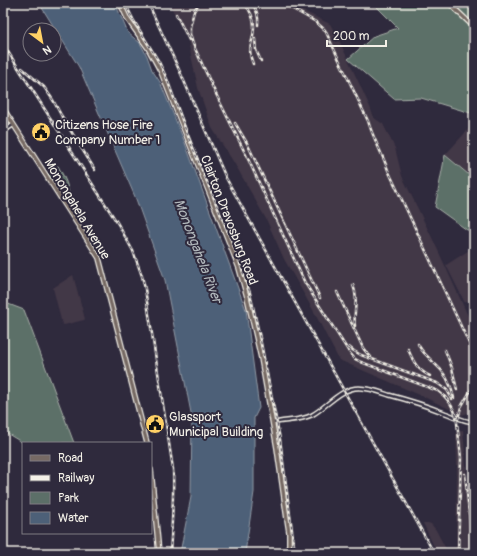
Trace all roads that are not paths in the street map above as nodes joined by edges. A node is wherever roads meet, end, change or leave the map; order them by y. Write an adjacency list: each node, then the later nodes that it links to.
1 (120, 3): 7 (main road, Clairton Dravosburg Road)
2 (450, 3): 3 (main road)
3 (474, 26)
4 (3, 108): 5 (main road, Monongahela Avenue)
5 (13, 125): 6 (street); 9 (main road, Monongahela Avenue)
6 (3, 132)
7 (272, 422): 8 (street); 12 (main road, Clairton Dravosburg Road)
8 (474, 422)
9 (147, 442)
10 (152, 480): 11 (main road)
11 (159, 553)
12 (289, 553)

